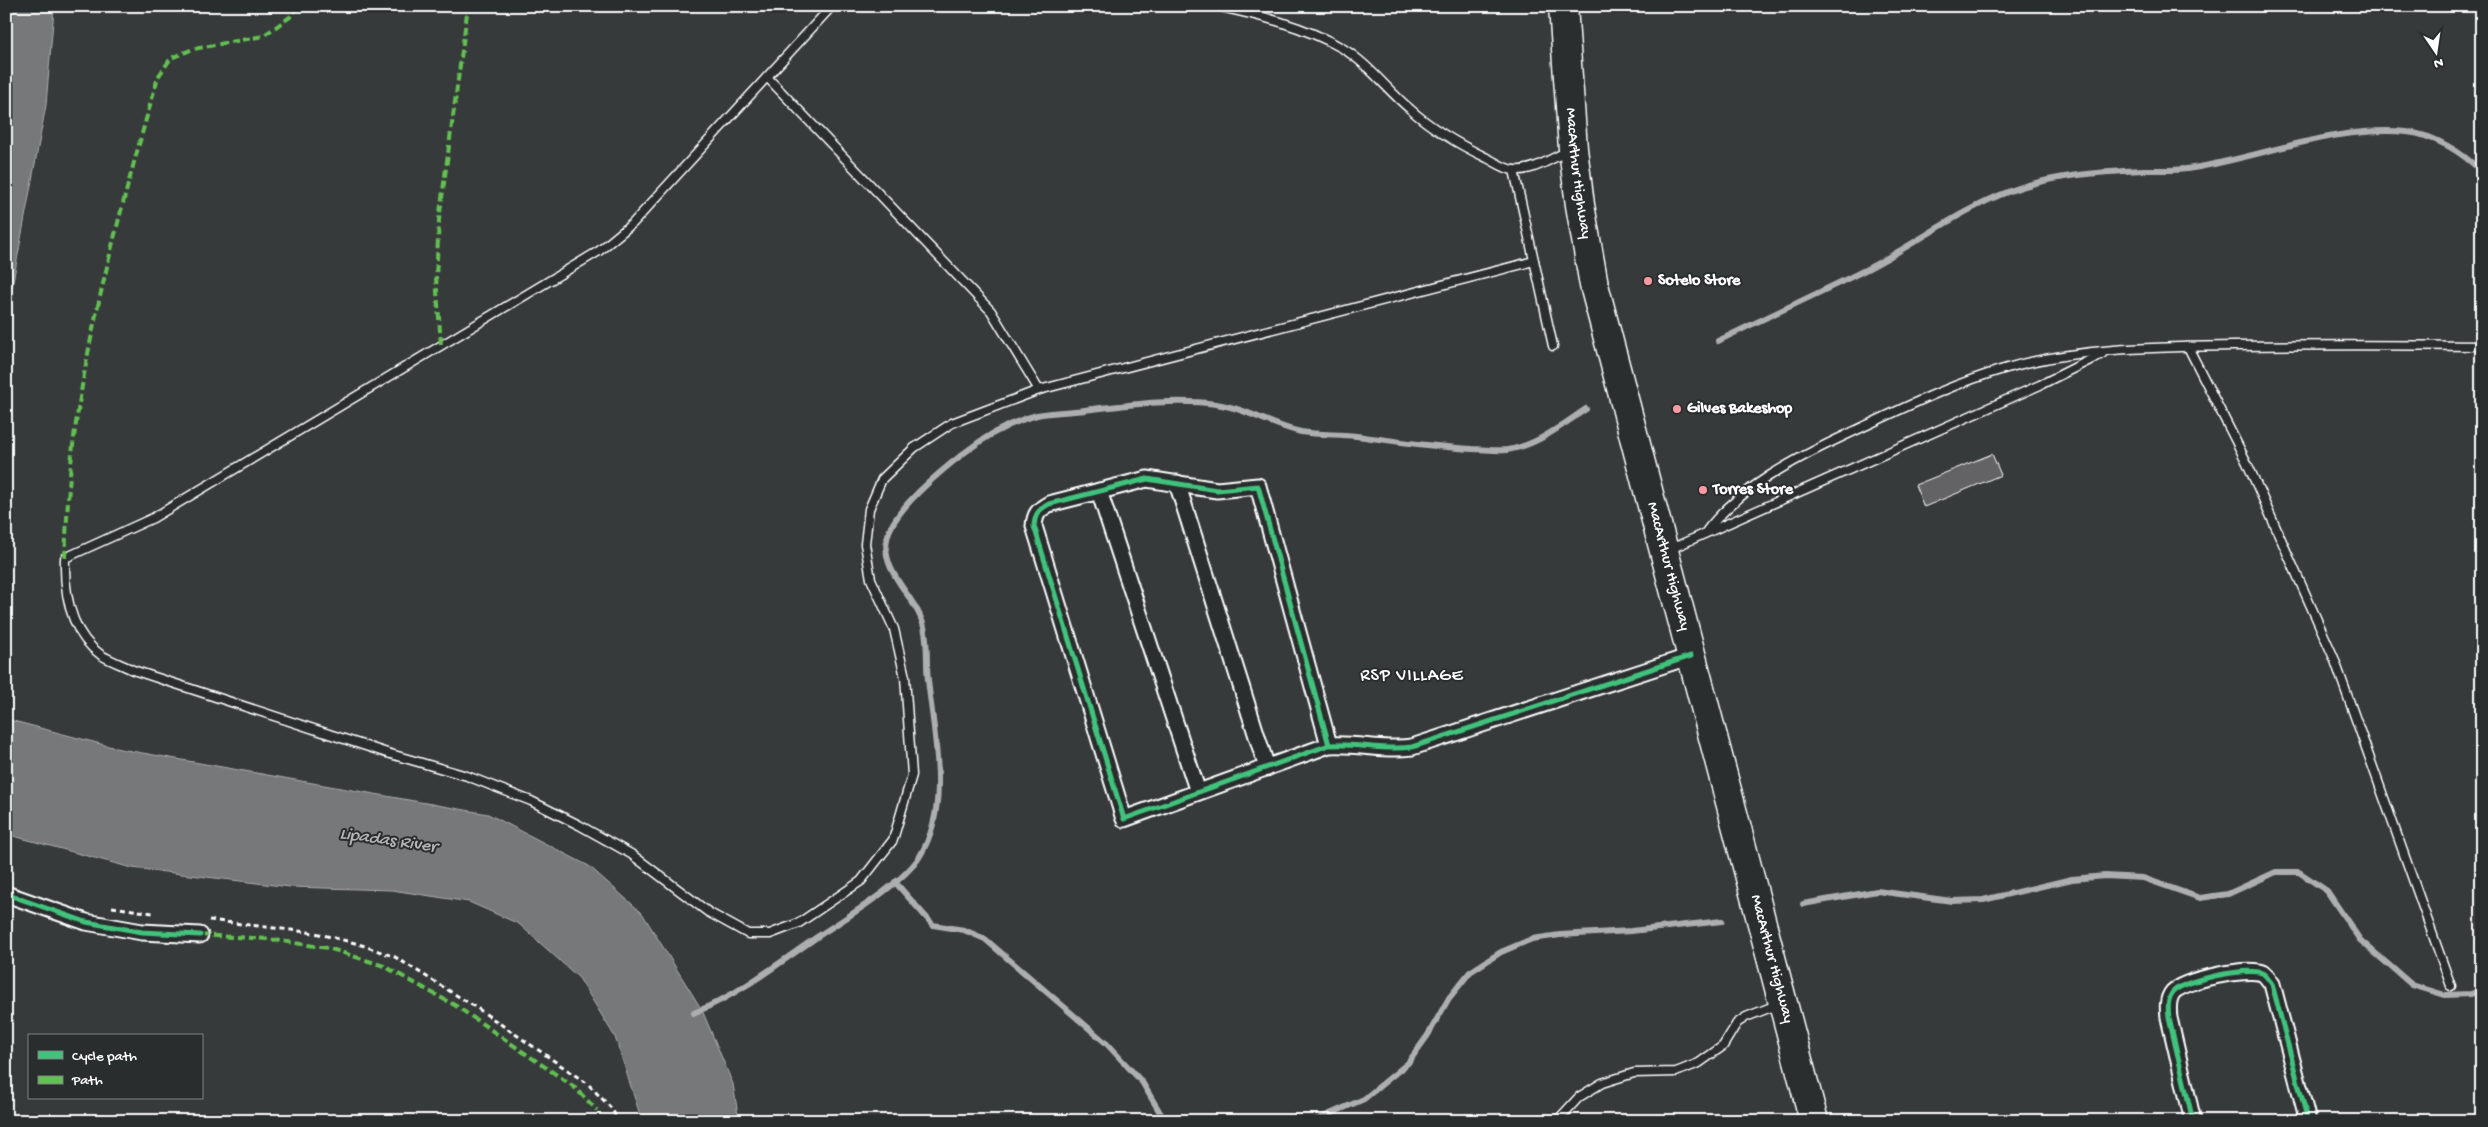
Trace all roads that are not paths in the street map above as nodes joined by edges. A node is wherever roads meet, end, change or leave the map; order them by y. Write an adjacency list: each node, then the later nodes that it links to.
1 (832, 6): 4 (lane)
2 (1216, 6): 6 (lane)
3 (1563, 6): 5 (highway, MacArthur Highway)
4 (767, 77): 12 (lane); 12 (lane)
5 (1573, 149): 6 (lane); 16 (highway, MacArthur Highway)
6 (1514, 170): 7 (lane)
7 (1534, 262): 8 (lane); 12 (lane)
8 (1553, 346)
9 (2188, 346): 10 (lane); 11 (lane); 23 (lane)
10 (2482, 346)
11 (2106, 352): 15 (lane); 15 (lane)
12 (1039, 390)
13 (1177, 482): 14 (street); 18 (street); 19 (street)
14 (1099, 491): 20 (street); 20 (street)
15 (1705, 533): 16 (lane)
16 (1664, 552): 17 (highway, MacArthur Highway)
17 (1691, 656): 18 (street); 24 (highway, MacArthur Highway)
18 (1330, 745): 19 (street)
19 (1267, 768): 20 (street)
20 (1198, 792)
21 (6, 894): 22 (street)
22 (200, 935)
23 (2451, 986)
24 (1783, 1003): 25 (lane); 26 (highway, MacArthur Highway)
25 (1557, 1121)
26 (1814, 1121)
27 (2193, 1121): 28 (street)
28 (2308, 1121)

